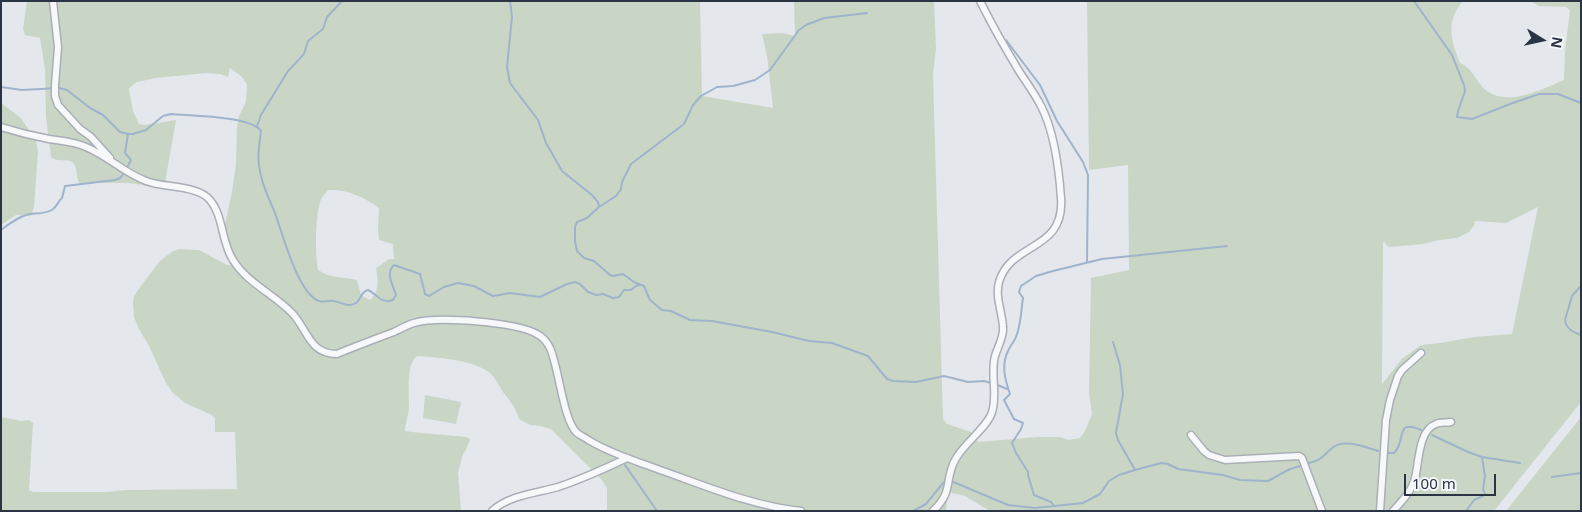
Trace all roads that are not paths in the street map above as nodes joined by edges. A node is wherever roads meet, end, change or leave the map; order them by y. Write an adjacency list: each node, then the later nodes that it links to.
1 (53, 1): 4 (street)
2 (980, 1): 11 (street)
3 (1, 127): 4 (street)
4 (114, 162): 8 (street)
5 (1420, 352): 13 (street)
6 (1451, 422): 14 (street)
7 (1191, 435): 12 (street)
8 (627, 458): 9 (street); 10 (street)
9 (492, 511)
10 (801, 511)
11 (933, 511)
12 (1322, 511)
13 (1380, 511)
14 (1393, 511)

